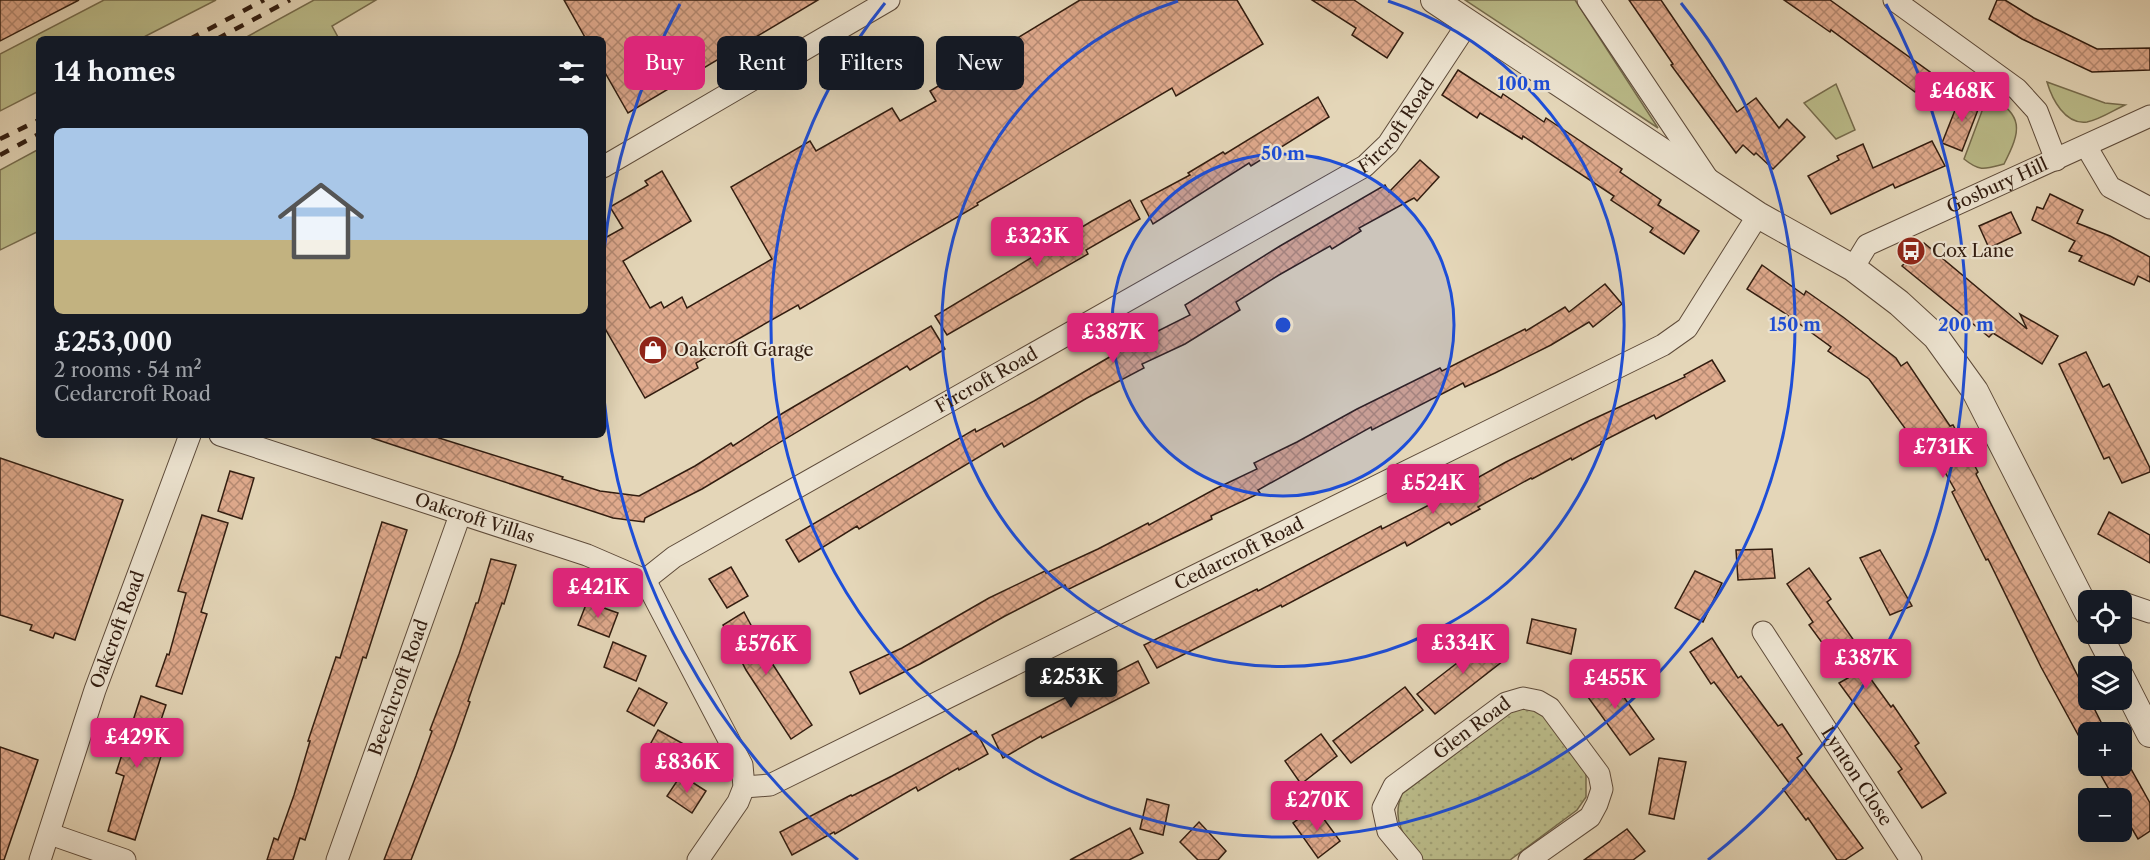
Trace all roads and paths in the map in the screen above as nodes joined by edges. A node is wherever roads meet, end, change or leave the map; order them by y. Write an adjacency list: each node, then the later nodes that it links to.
1 (889, 0): 9 (street)
2 (1434, 0): 5 (street)
3 (1588, 0): 10 (street)
4 (1894, 0): 8 (street)
5 (1468, 23): 10 (street); 17 (street, Fircroft Road)
6 (2150, 116): 7 (street, Gosbury Hill)
7 (2086, 146): 8 (street, Gosbury Hill); 11 (street)
8 (2056, 160): 13 (street, Gosbury Hill)
9 (606, 165)
10 (1711, 184): 12 (street)
11 (2150, 208)
12 (1758, 215): 13 (street); 24 (street, Cedarcroft Road)
13 (1853, 268): 18 (street)
14 (189, 438): 25 (street, Oakcroft Road)
15 (229, 438): 16 (street, Oakcroft Villas)
16 (460, 515): 17 (street, Oakcroft Villas); 28 (street, Beechcroft Road)
17 (645, 580): 24 (street)
18 (2078, 593)
19 (2132, 606): 20 (street)
20 (2150, 612)
21 (1763, 632): 32 (street, Lynton Close)
22 (2132, 699): 23 (street)
23 (2150, 734)
24 (744, 787): 29 (street)
25 (50, 834): 26 (street, Oakcroft Road); 27 (street)
26 (40, 860)
27 (125, 860)
28 (337, 860)
29 (698, 860)
30 (1412, 860): 31 (street, Glen Road)
31 (1529, 860)
32 (1911, 860)

